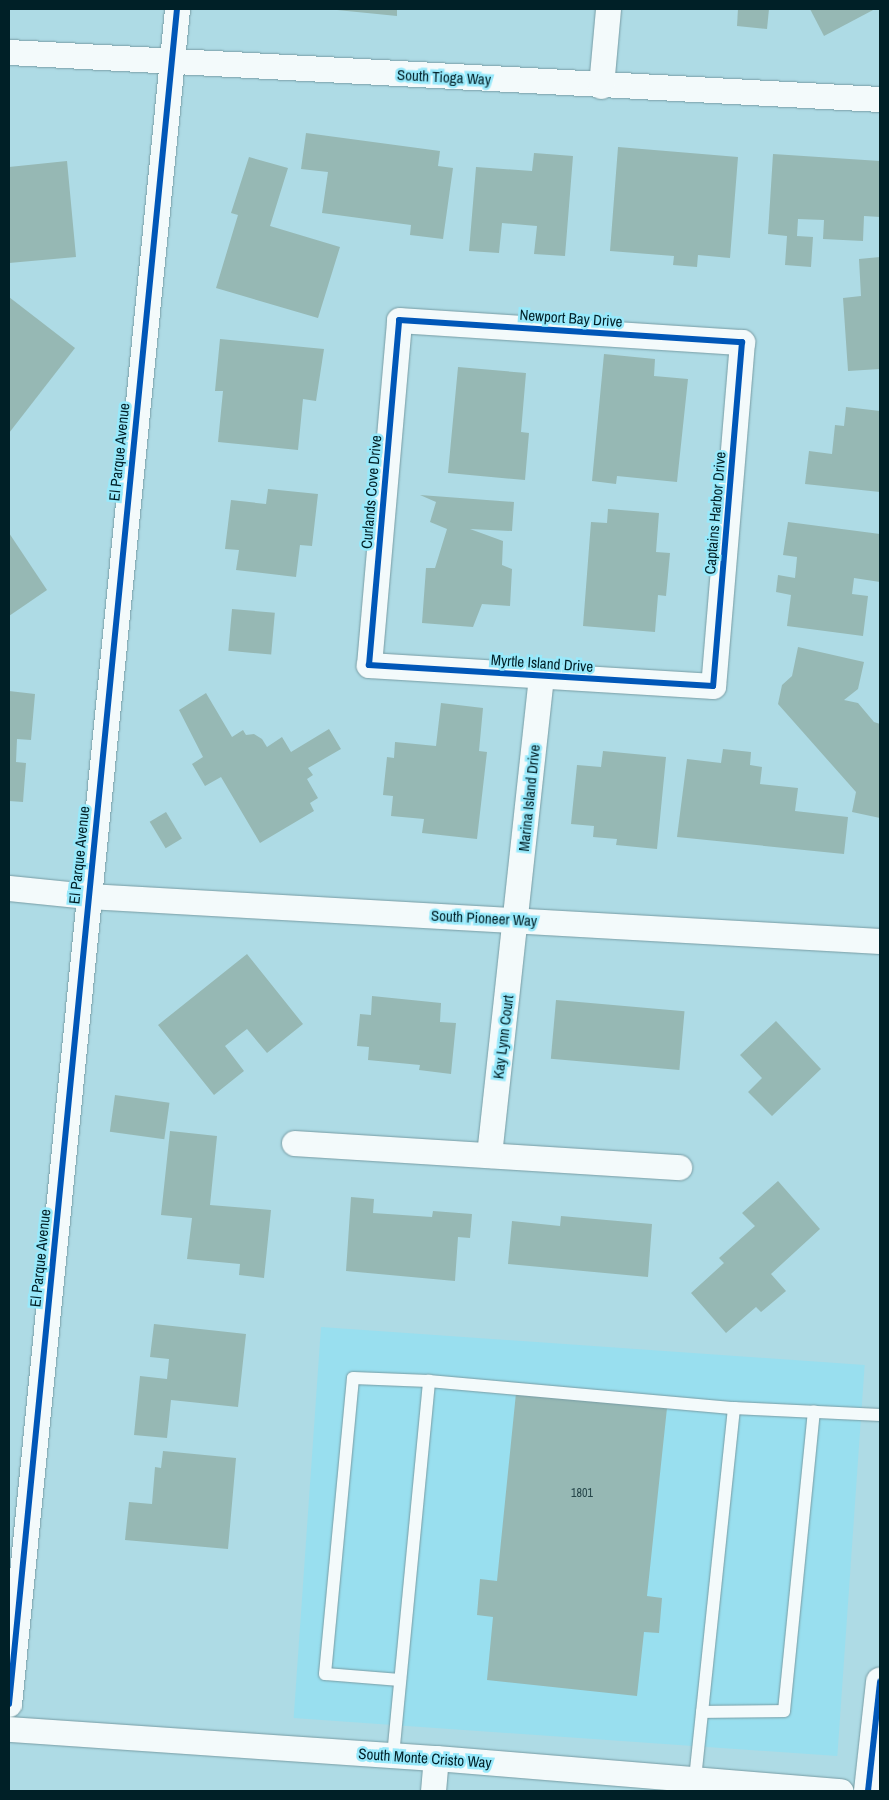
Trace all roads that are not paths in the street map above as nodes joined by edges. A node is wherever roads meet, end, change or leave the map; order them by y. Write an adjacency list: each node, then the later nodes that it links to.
1 (177, 9): 4 (street, El Parque Avenue)
2 (608, 9): 5 (street)
3 (9, 52): 4 (street, South Tioga Way)
4 (171, 61): 5 (street, South Tioga Way); 13 (street, El Parque Avenue)
5 (601, 86): 6 (street, South Tioga Way)
6 (880, 99)
7 (399, 320): 8 (street, Newport Bay Drive); 9 (street, Curlands Cove Drive)
8 (742, 342): 11 (street, Captains Harbor Drive)
9 (369, 665): 10 (street, Myrtle Island Drive)
10 (542, 676): 11 (street, Myrtle Island Drive); 14 (street, Marina Island Drive)
11 (713, 686)
12 (9, 888): 13 (street, South Pioneer Way)
13 (88, 896): 14 (street, South Pioneer Way); 25 (street, El Parque Avenue)
14 (516, 920): 15 (street, South Pioneer Way); 17 (street, Kay Lynn Court)
15 (880, 941)
16 (294, 1143): 17 (street)
17 (490, 1155): 18 (street)
18 (679, 1167)
19 (429, 1381): 20 (lane); 23 (lane); 23 (lane)
20 (734, 1408): 21 (lane); 26 (lane)
21 (814, 1412): 22 (lane); 26 (lane)
22 (880, 1416)
23 (400, 1680): 28 (lane)
24 (880, 1682): 33 (main road)
25 (9, 1704)
26 (702, 1712): 30 (lane)
27 (9, 1730): 28 (street, South Monte Cristo Way)
28 (393, 1756): 29 (street, South Monte Cristo Way)
29 (436, 1758): 30 (street, South Monte Cristo Way); 31 (street)
30 (695, 1779): 32 (street, South Monte Cristo Way)
31 (433, 1791)
32 (841, 1791)
33 (868, 1791)

